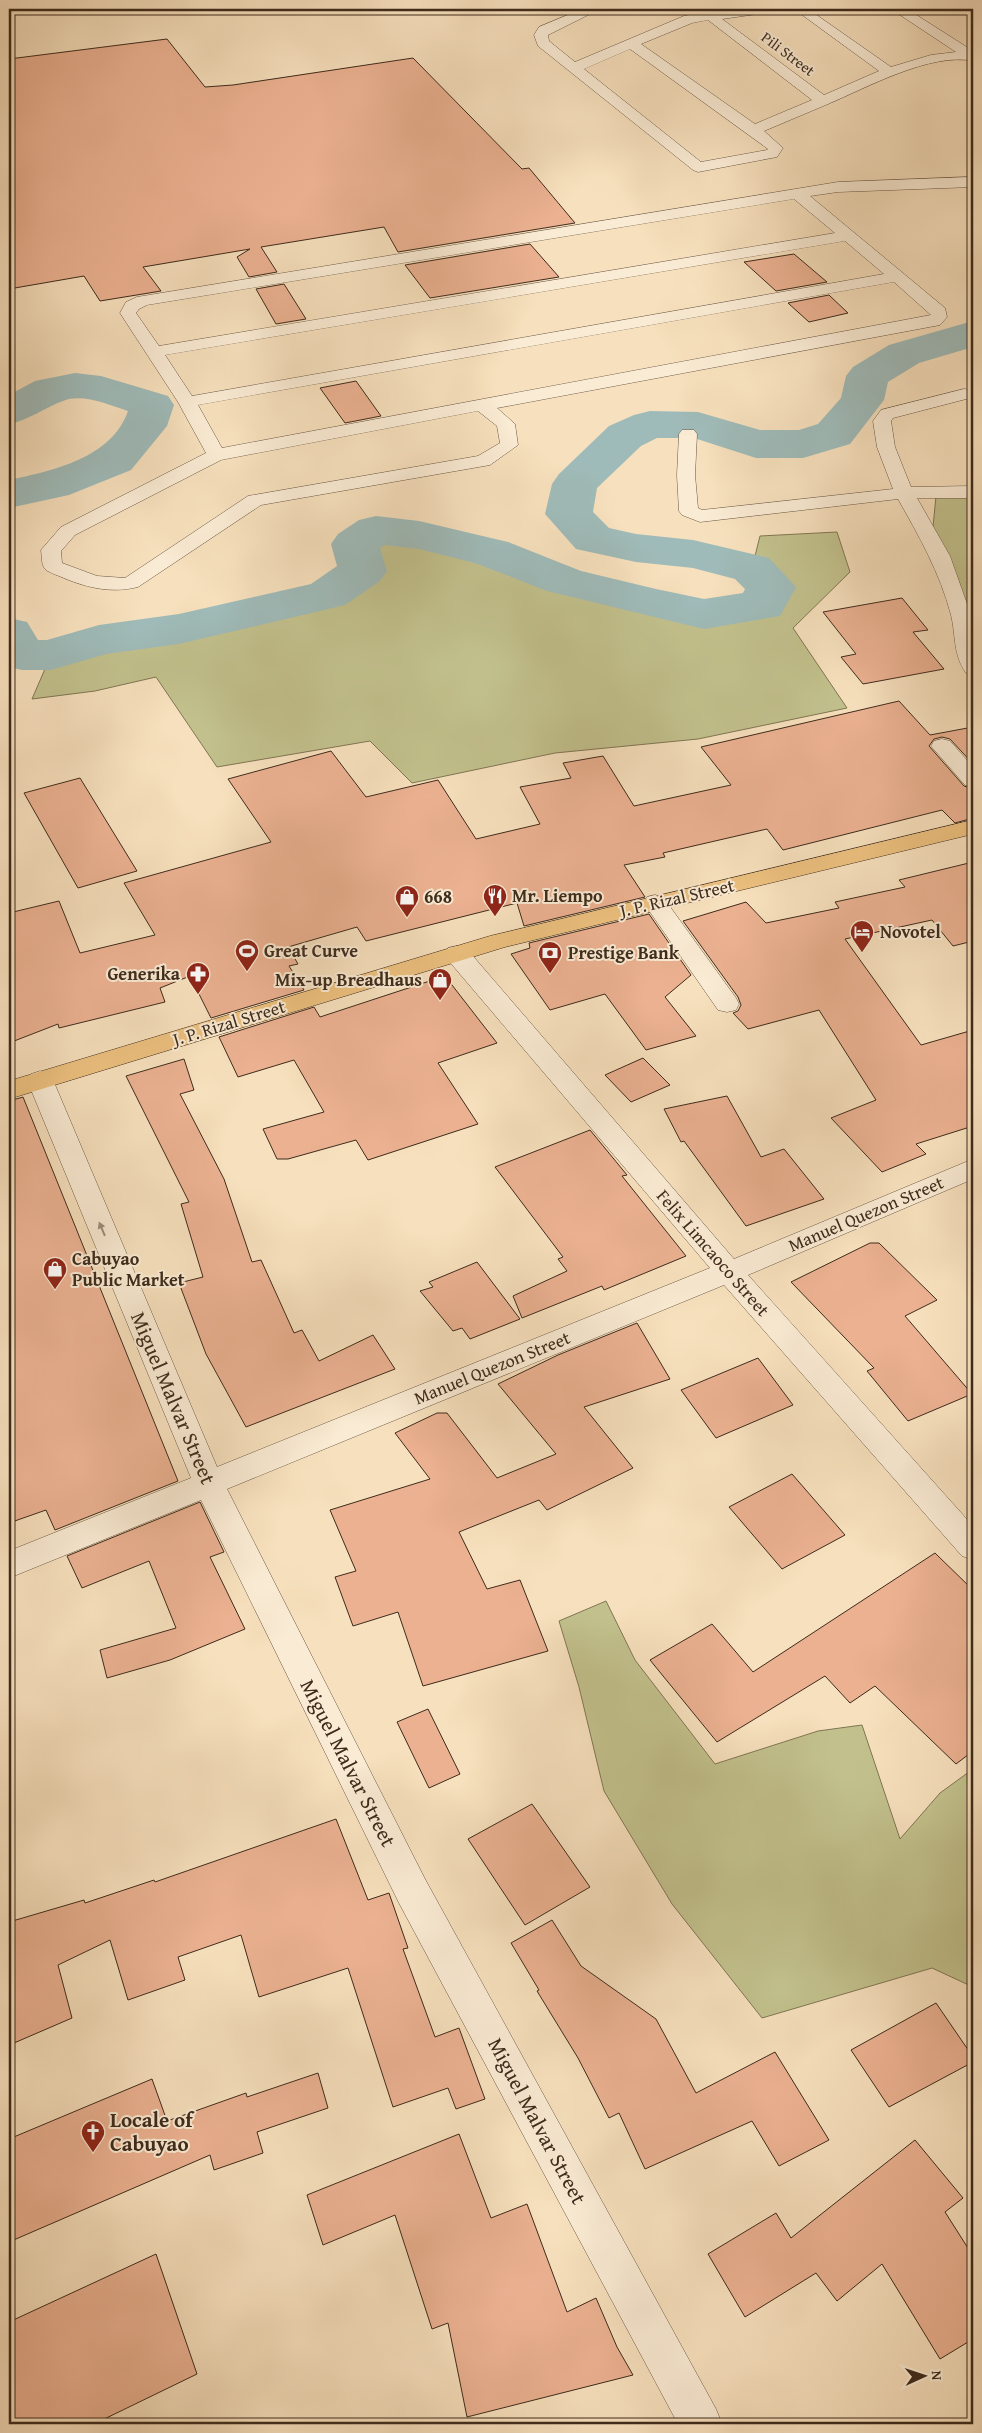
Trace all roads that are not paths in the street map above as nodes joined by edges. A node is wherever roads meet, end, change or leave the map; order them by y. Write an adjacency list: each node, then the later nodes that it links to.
1 (593, 9): 8 (street)
2 (764, 9): 5 (street)
3 (800, 9): 9 (street)
4 (898, 9): 7 (street)
5 (709, 15): 6 (street); 10 (street, Pili Street)
6 (631, 43): 8 (street); 11 (street)
7 (972, 56): 9 (street)
8 (573, 68): 11 (street)
9 (890, 72): 10 (street)
10 (823, 101): 11 (street)
11 (754, 130)
12 (973, 182): 13 (street)
13 (798, 194): 14 (street); 16 (street)
14 (848, 236): 15 (street); 16 (street)
15 (897, 277): 18 (street); 19 (street)
16 (154, 352): 18 (street)
17 (964, 394): 23 (street)
18 (187, 402): 21 (street)
19 (484, 407): 21 (street); 21 (street)
20 (688, 434): 23 (street)
21 (216, 455)
22 (973, 492): 23 (street)
23 (904, 493): 24 (street)
24 (973, 669)
25 (942, 746): 26 (street)
26 (973, 780)
27 (973, 827): 28 (main road, J. P. Rizal Street)
28 (655, 902): 29 (main road, J. P. Rizal Street); 30 (street)
29 (456, 954): 31 (main road, J. P. Rizal Street); 34 (street, Felix Limcaoco Street)
30 (727, 1004)
31 (40, 1080): 32 (main road, J. P. Rizal Street); 35 (street, Miguel Malvar Street, one-way to 31)
32 (9, 1090)
33 (973, 1168): 34 (street, Manuel Quezon Street)
34 (729, 1272): 35 (street, Manuel Quezon Street); 36 (street, Felix Limcaoco Street)
35 (209, 1484): 37 (street, Manuel Quezon Street); 38 (street, Miguel Malvar Street)
36 (973, 1547)
37 (9, 1565)
38 (701, 2424)

